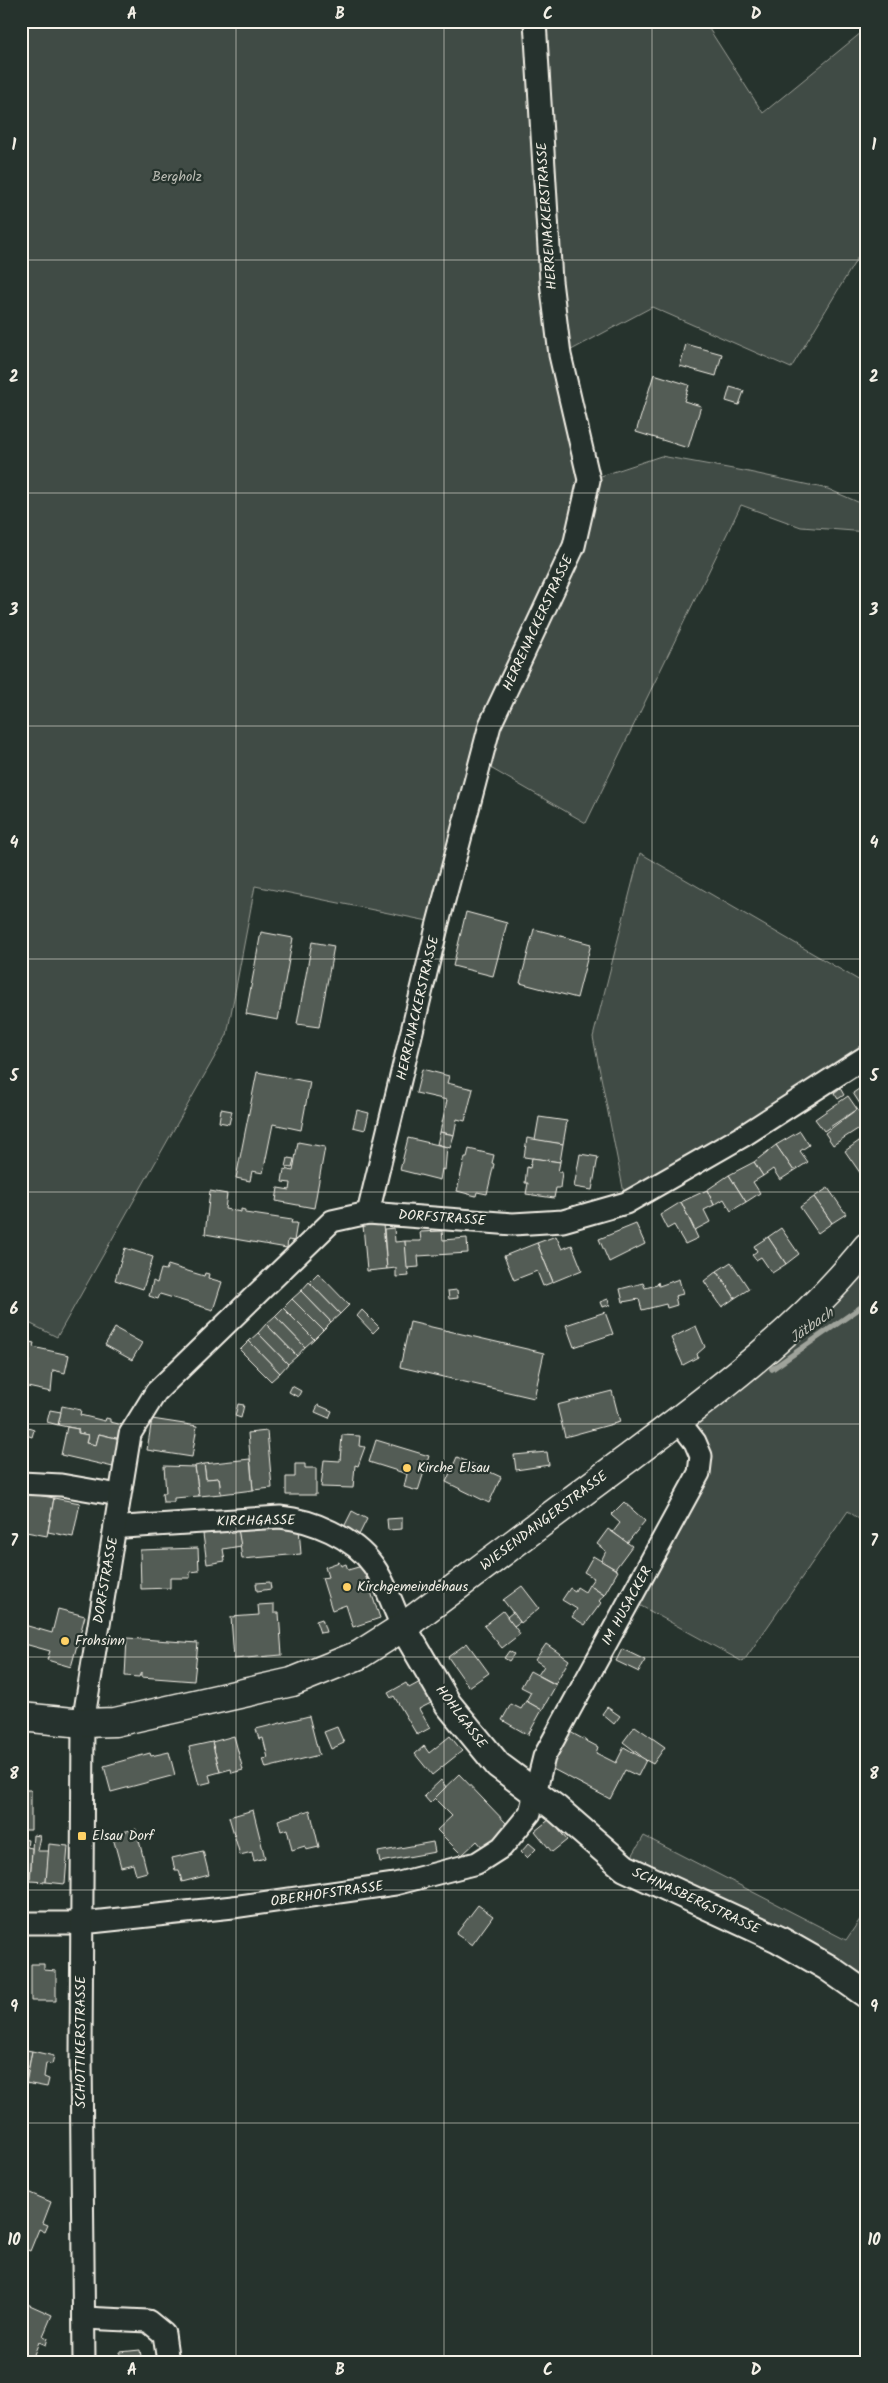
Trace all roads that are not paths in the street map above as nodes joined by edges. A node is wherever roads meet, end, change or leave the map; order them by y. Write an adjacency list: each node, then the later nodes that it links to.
1 (535, 21): 3 (street, HERRENACKERSTRASSE)
2 (867, 1056): 3 (street, DORFSTRASSE)
3 (368, 1213): 7 (street, DORFSTRASSE)
4 (867, 1247): 5 (main road, WIESENDANGERSTRASSE)
5 (678, 1420): 9 (main road, WIESENDANGERSTRASSE); 12 (street, IM HUSACKER)
6 (21, 1483): 7 (street)
7 (119, 1495): 8 (street, DORFSTRASSE)
8 (115, 1526): 9 (street, KIRCHGASSE); 11 (street, DORFSTRASSE)
9 (403, 1627): 11 (main road, WIESENDANGERSTRASSE); 12 (street, HOHLGASSE)
10 (21, 1718): 11 (main road, WIESENDANGERSTRASSE)
11 (83, 1723): 14 (street, SCHOTTIKERSTRASSE)
12 (536, 1794): 14 (street, OBERHOFSTRASSE); 15 (street, SCHNASBERGSTRASSE)
13 (21, 1923): 14 (street, OBERHOFSTRASSE)
14 (82, 1923): 16 (street, SCHOTTIKERSTRASSE)
15 (867, 1995)
16 (84, 2318): 17 (street, SCHOTTIKERSTRASSE); 18 (street)
17 (84, 2362)
18 (168, 2362)

